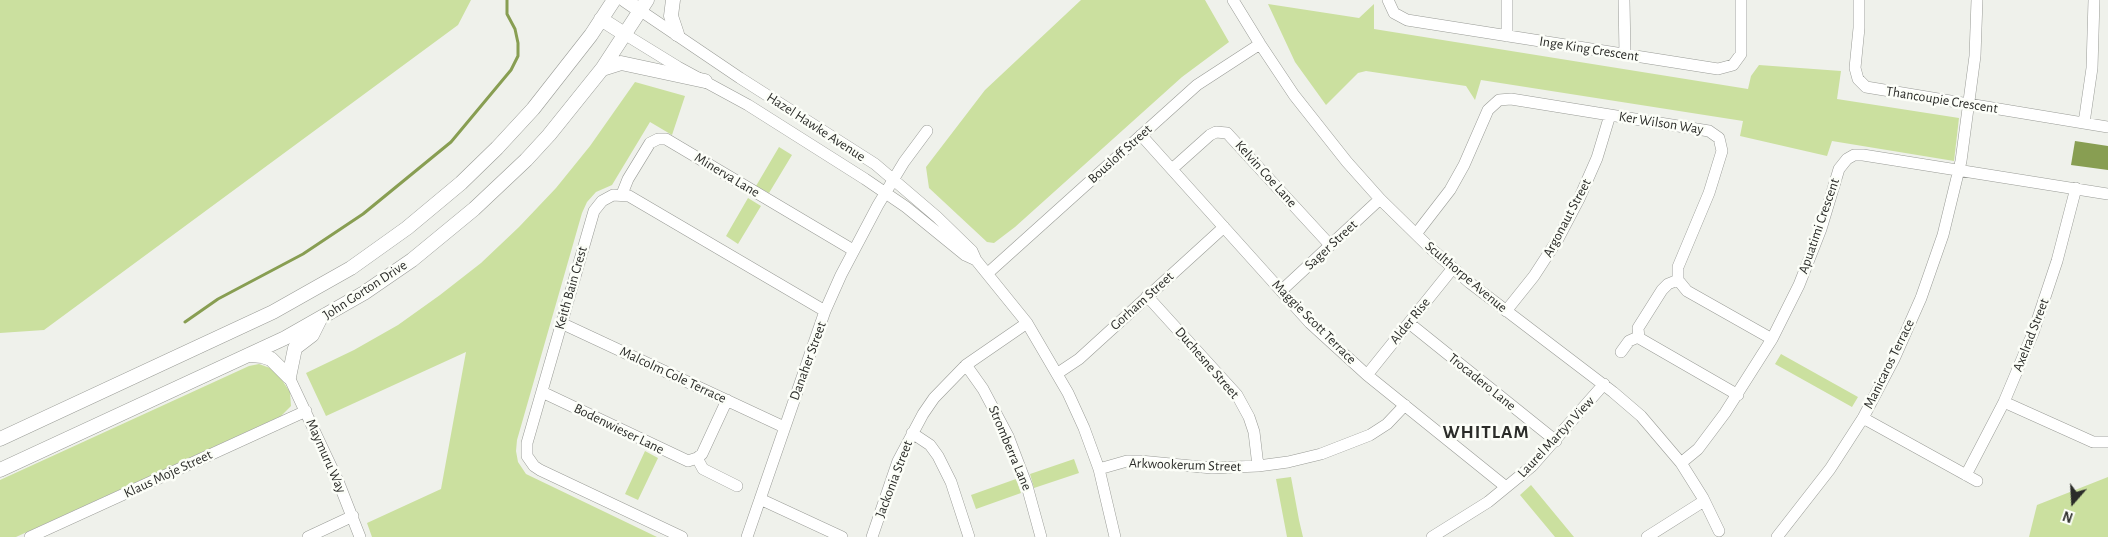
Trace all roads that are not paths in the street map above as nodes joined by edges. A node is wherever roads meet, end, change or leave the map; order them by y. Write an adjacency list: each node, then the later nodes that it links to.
1 (614, 0): 13 (main road, John Gorton Drive)
2 (625, 0): 12 (main road)
3 (673, 0): 14 (main road)
4 (1233, 0): 17 (street, Sculthorpe Avenue)
5 (1388, 0): 16 (street, Inge King Crescent)
6 (1507, 0): 16 (street)
7 (1624, 0): 18 (street)
8 (1741, 0): 18 (street, Inge King Crescent)
9 (1859, 0): 21 (street, Thancoupie Crescent)
10 (1977, 0): 21 (street, Manicaros Terrace)
11 (2094, 0): 23 (street)
12 (644, 5): 14 (street, Hazel Hawke Avenue); 15 (main road, John Gorton Drive)
13 (601, 19): 15 (main road); 69 (main road, John Gorton Drive)
14 (677, 34): 29 (street, Hazel Hawke Avenue)
15 (626, 35): 19 (main road, John Gorton Drive); 20 (street, Hazel Hawke Avenue)
16 (1507, 36): 18 (street, Inge King Crescent)
17 (1260, 44): 26 (street, Bousloff Street); 34 (street, Sculthorpe Avenue)
18 (1624, 54)
19 (602, 69): 20 (main road); 47 (main road, John Gorton Drive)
20 (705, 81): 31 (street, Hazel Hawke Avenue)
21 (1969, 105): 23 (street, Thancoupie Crescent); 28 (street, Manicaros Terrace)
22 (1610, 115): 36 (street, Ker Wilson Way); 42 (street, Ker Wilson Way); 46 (street, Argonaut Street)
23 (2084, 123): 24 (street, Thancoupie Crescent)
24 (2108, 127)
25 (926, 132): 29 (street, Danaher Street)
26 (1142, 135): 27 (street, Maggie Scott Terrace); 41 (street, Bousloff Street)
27 (1172, 169): 35 (street, Maggie Scott Terrace); 37 (street, Kelvin Coe Lane)
28 (1959, 170): 30 (street, Apuatimi Crescent); 52 (street, Apuatimi Crescent); 66 (street, Manicaros Terrace)
29 (894, 179): 31 (street, Danaher Street); 39 (street, Hazel Hawke Avenue)
30 (2076, 188): 33 (street, Apuatimi Crescent); 63 (street, Axelrad Street)
31 (885, 193): 38 (street, Danaher Street); 39 (street, Hazel Hawke Avenue)
32 (622, 194): 38 (street, Minerva Lane); 45 (street); 48 (street, Keith Bain Crest)
33 (2108, 194)
34 (1380, 199): 36 (street, Sculthorpe Avenue); 37 (street, Sager Street)
35 (1224, 227): 43 (street, Maggie Scott Terrace); 44 (street, Gorham Street)
36 (1416, 234): 40 (street, Sculthorpe Avenue)
37 (1330, 245): 43 (street, Sager Street)
38 (853, 250): 45 (street, Danaher Street)
39 (976, 260): 41 (street, Hazel Hawke Avenue)
40 (1452, 268): 46 (street, Sculthorpe Avenue); 50 (street, Alder Rise)
41 (988, 273): 49 (street, Hazel Hawke Avenue)
42 (1678, 280): 51 (street); 52 (street)
43 (1281, 290): 57 (street, Maggie Scott Terrace)
44 (1147, 296): 56 (street, Gorham Street); 74 (street, Duchesne Street)
45 (825, 311): 67 (street, Danaher Street)
46 (1506, 311): 59 (street, Sculthorpe Avenue)
47 (320, 319): 54 (main road, John Gorton Drive); 58 (main road)
48 (561, 323): 60 (street, Keith Bain Crest); 62 (street, Malcolm Cole Terrace)
49 (1027, 323): 55 (street, Jackonia Street); 56 (street, Hazel Hawke Avenue)
50 (1409, 323): 57 (street, Alder Rise); 70 (street, Trocadero Lane)
51 (1638, 337): 53 (street); 61 (street)
52 (1772, 339): 61 (street, Apuatimi Crescent)
53 (1621, 352)
54 (250, 355): 58 (main road); 76 (main road, John Gorton Drive)
55 (966, 364): 68 (street, Jackonia Street); 93 (street, Stromberra Lane)
56 (1058, 373): 75 (street, Hazel Hawke Avenue)
57 (1367, 374): 64 (street, Maggie Scott Terrace)
58 (289, 377): 65 (street, Maymuru Way)
59 (1604, 384): 70 (street, Laurel Martyn View); 73 (street, Sculthorpe Avenue)
60 (542, 392): 72 (street, Bodenwieser Lane); 88 (street, Keith Bain Crest)
61 (1738, 394): 73 (street, Apuatimi Crescent)
62 (727, 400): 67 (street, Malcolm Cole Terrace); 72 (street)
63 (2004, 402): 71 (street); 77 (street, Axelrad Street)
64 (1405, 405): 74 (street, Arkwookerum Street); 80 (street, Maggie Scott Terrace)
65 (306, 411): 83 (street, Maymuru Way); 85 (street, Klaus Moje Street)
66 (1863, 418): 77 (street); 97 (street, Manicaros Terrace)
67 (784, 427): 81 (street, Danaher Street)
68 (912, 433): 91 (street, Jackonia Street); 92 (street)
69 (0, 439)
70 (1556, 441): 80 (street, Laurel Martyn View)
71 (2108, 442)
72 (697, 458): 79 (street)
73 (1681, 463): 82 (street, Sculthorpe Avenue)
74 (1258, 466): 75 (street, Arkwookerum Street)
75 (1099, 469): 94 (street, Hazel Hawke Avenue)
76 (0, 470)
77 (1966, 475): 78 (street)
78 (1977, 481)
79 (737, 486)
80 (1506, 488): 95 (street, Laurel Martyn View)
81 (760, 499): 89 (street, Danaher Street); 90 (street)
82 (1704, 501): 84 (street, Sculthorpe Avenue); 96 (street)
83 (353, 516): 86 (street); 87 (street, Maymuru Way)
84 (1719, 531)
85 (30, 537)
86 (308, 537)
87 (360, 537)
88 (682, 537)
89 (747, 537)
90 (842, 537)
91 (872, 537)
92 (969, 537)
93 (1041, 537)
94 (1115, 537)
95 (1432, 537)
96 (1647, 537)
97 (1777, 537)

